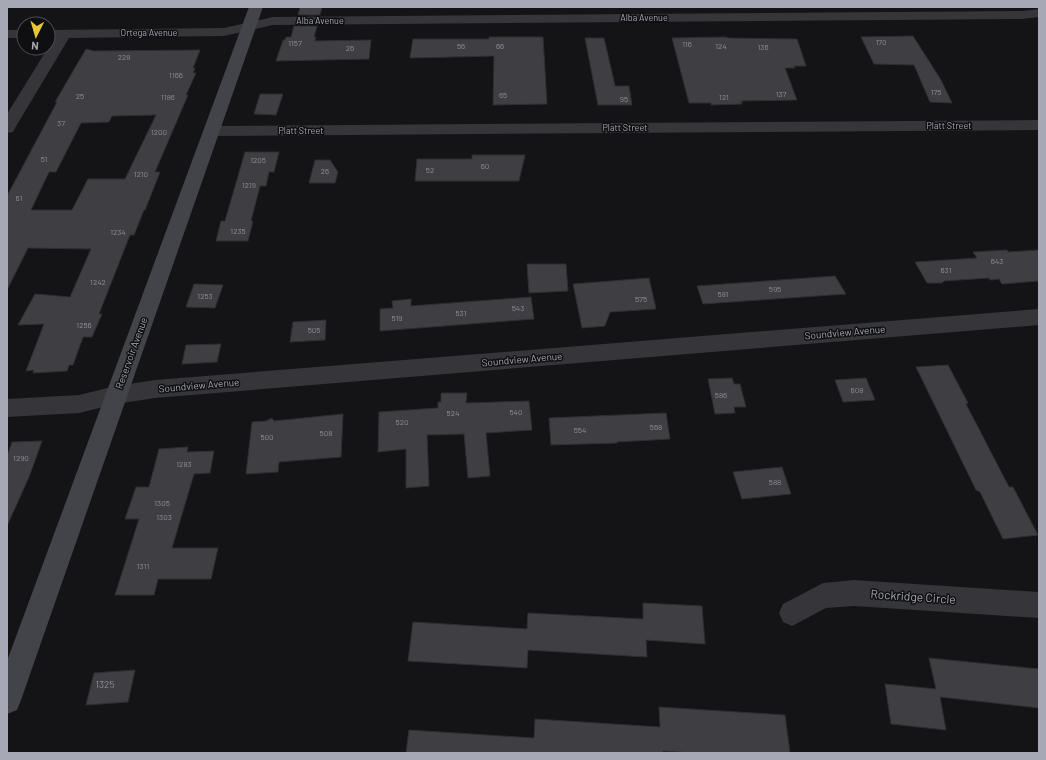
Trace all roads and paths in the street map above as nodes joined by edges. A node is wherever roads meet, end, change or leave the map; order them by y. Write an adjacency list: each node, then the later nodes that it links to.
1 (1039, 13): 2 (street, Alba Avenue)
2 (1022, 15): 3 (street, Alba Avenue); 4 (street)
3 (253, 16): 6 (street, Ortega Avenue); 9 (main road, Reservoir Avenue)
4 (1039, 27)
5 (56, 34): 6 (street, Ortega Avenue)
6 (64, 34): 8 (street)
7 (1039, 125): 9 (street, Platt Street)
8 (7, 128)
9 (212, 131): 11 (main road, Reservoir Avenue)
10 (1039, 317): 11 (street, Soundview Avenue)
11 (116, 395): 12 (street, Soundview Avenue); 15 (main road, Reservoir Avenue)
12 (7, 408)
13 (1039, 605): 14 (street, Rockridge Circle)
14 (792, 613)
15 (7, 700)

